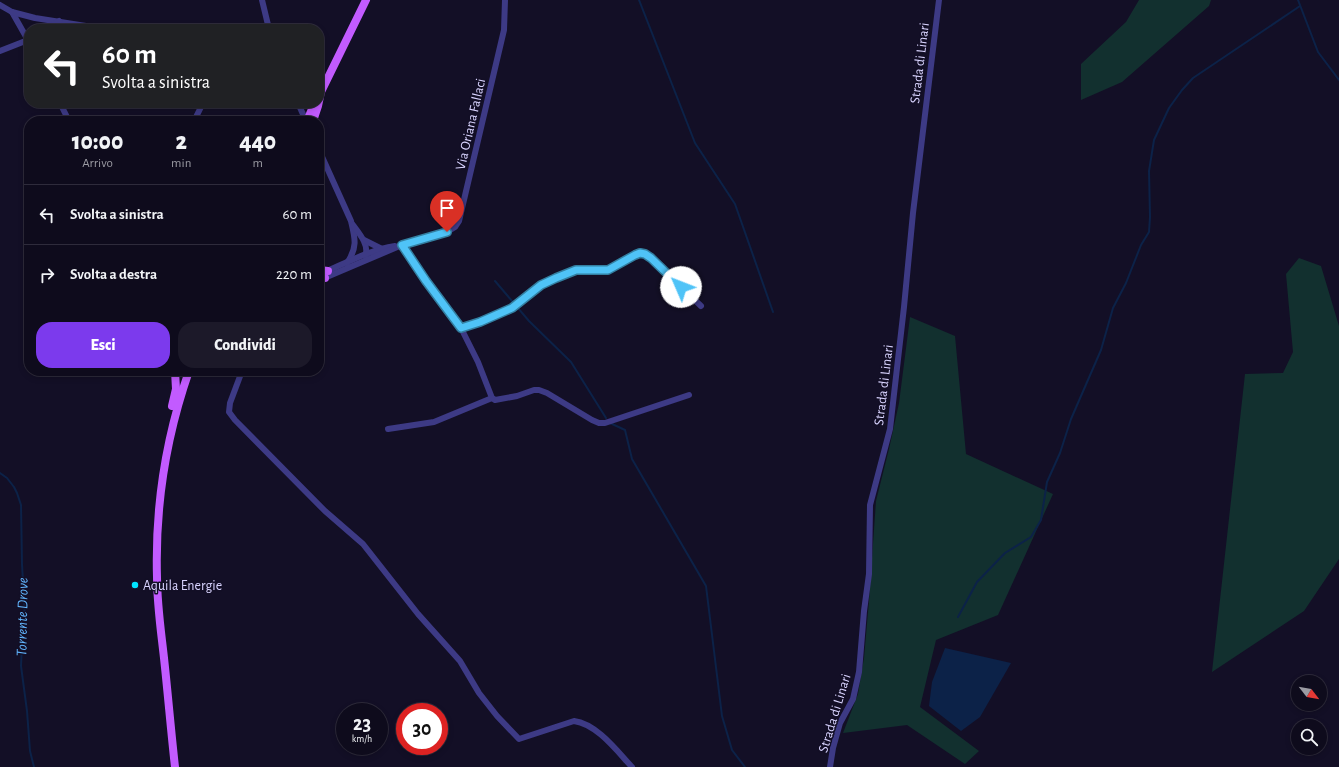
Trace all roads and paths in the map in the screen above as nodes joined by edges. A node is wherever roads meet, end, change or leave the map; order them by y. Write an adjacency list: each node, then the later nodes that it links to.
1 (262, 0): 10 (street)
2 (366, 0): 14 (main road)
3 (505, 0): 19 (street, Via Oriana Fallaci)
4 (939, 0): 36 (street, Strada di Linari)
5 (0, 5): 6 (street)
6 (12, 12): 7 (street); 11 (street)
7 (59, 21): 8 (street); 9 (street)
8 (54, 24)
9 (76, 24)
10 (268, 24)
11 (24, 32)
12 (24, 43): 13 (street)
13 (0, 51)
14 (324, 86)
15 (324, 161): 16 (street)
16 (350, 221): 17 (street); 18 (street)
17 (362, 239): 20 (street); 21 (street)
18 (355, 244): 21 (street); 23 (street)
19 (402, 245): 20 (street); 22 (street); 26 (street)
20 (382, 249): 21 (street)
21 (365, 255): 22 (street); 23 (street); 24 (street)
22 (379, 255): 24 (street)
23 (347, 263): 24 (street)
24 (324, 276)
25 (700, 306): 26 (street)
26 (461, 328): 31 (street)
27 (175, 376): 33 (main road)
28 (187, 376): 33 (main road)
29 (240, 376): 35 (street)
30 (689, 395): 31 (street)
31 (492, 398): 32 (street)
32 (388, 429)
33 (165, 463): 34 (main road)
34 (176, 767)
35 (632, 767)
36 (830, 767)

